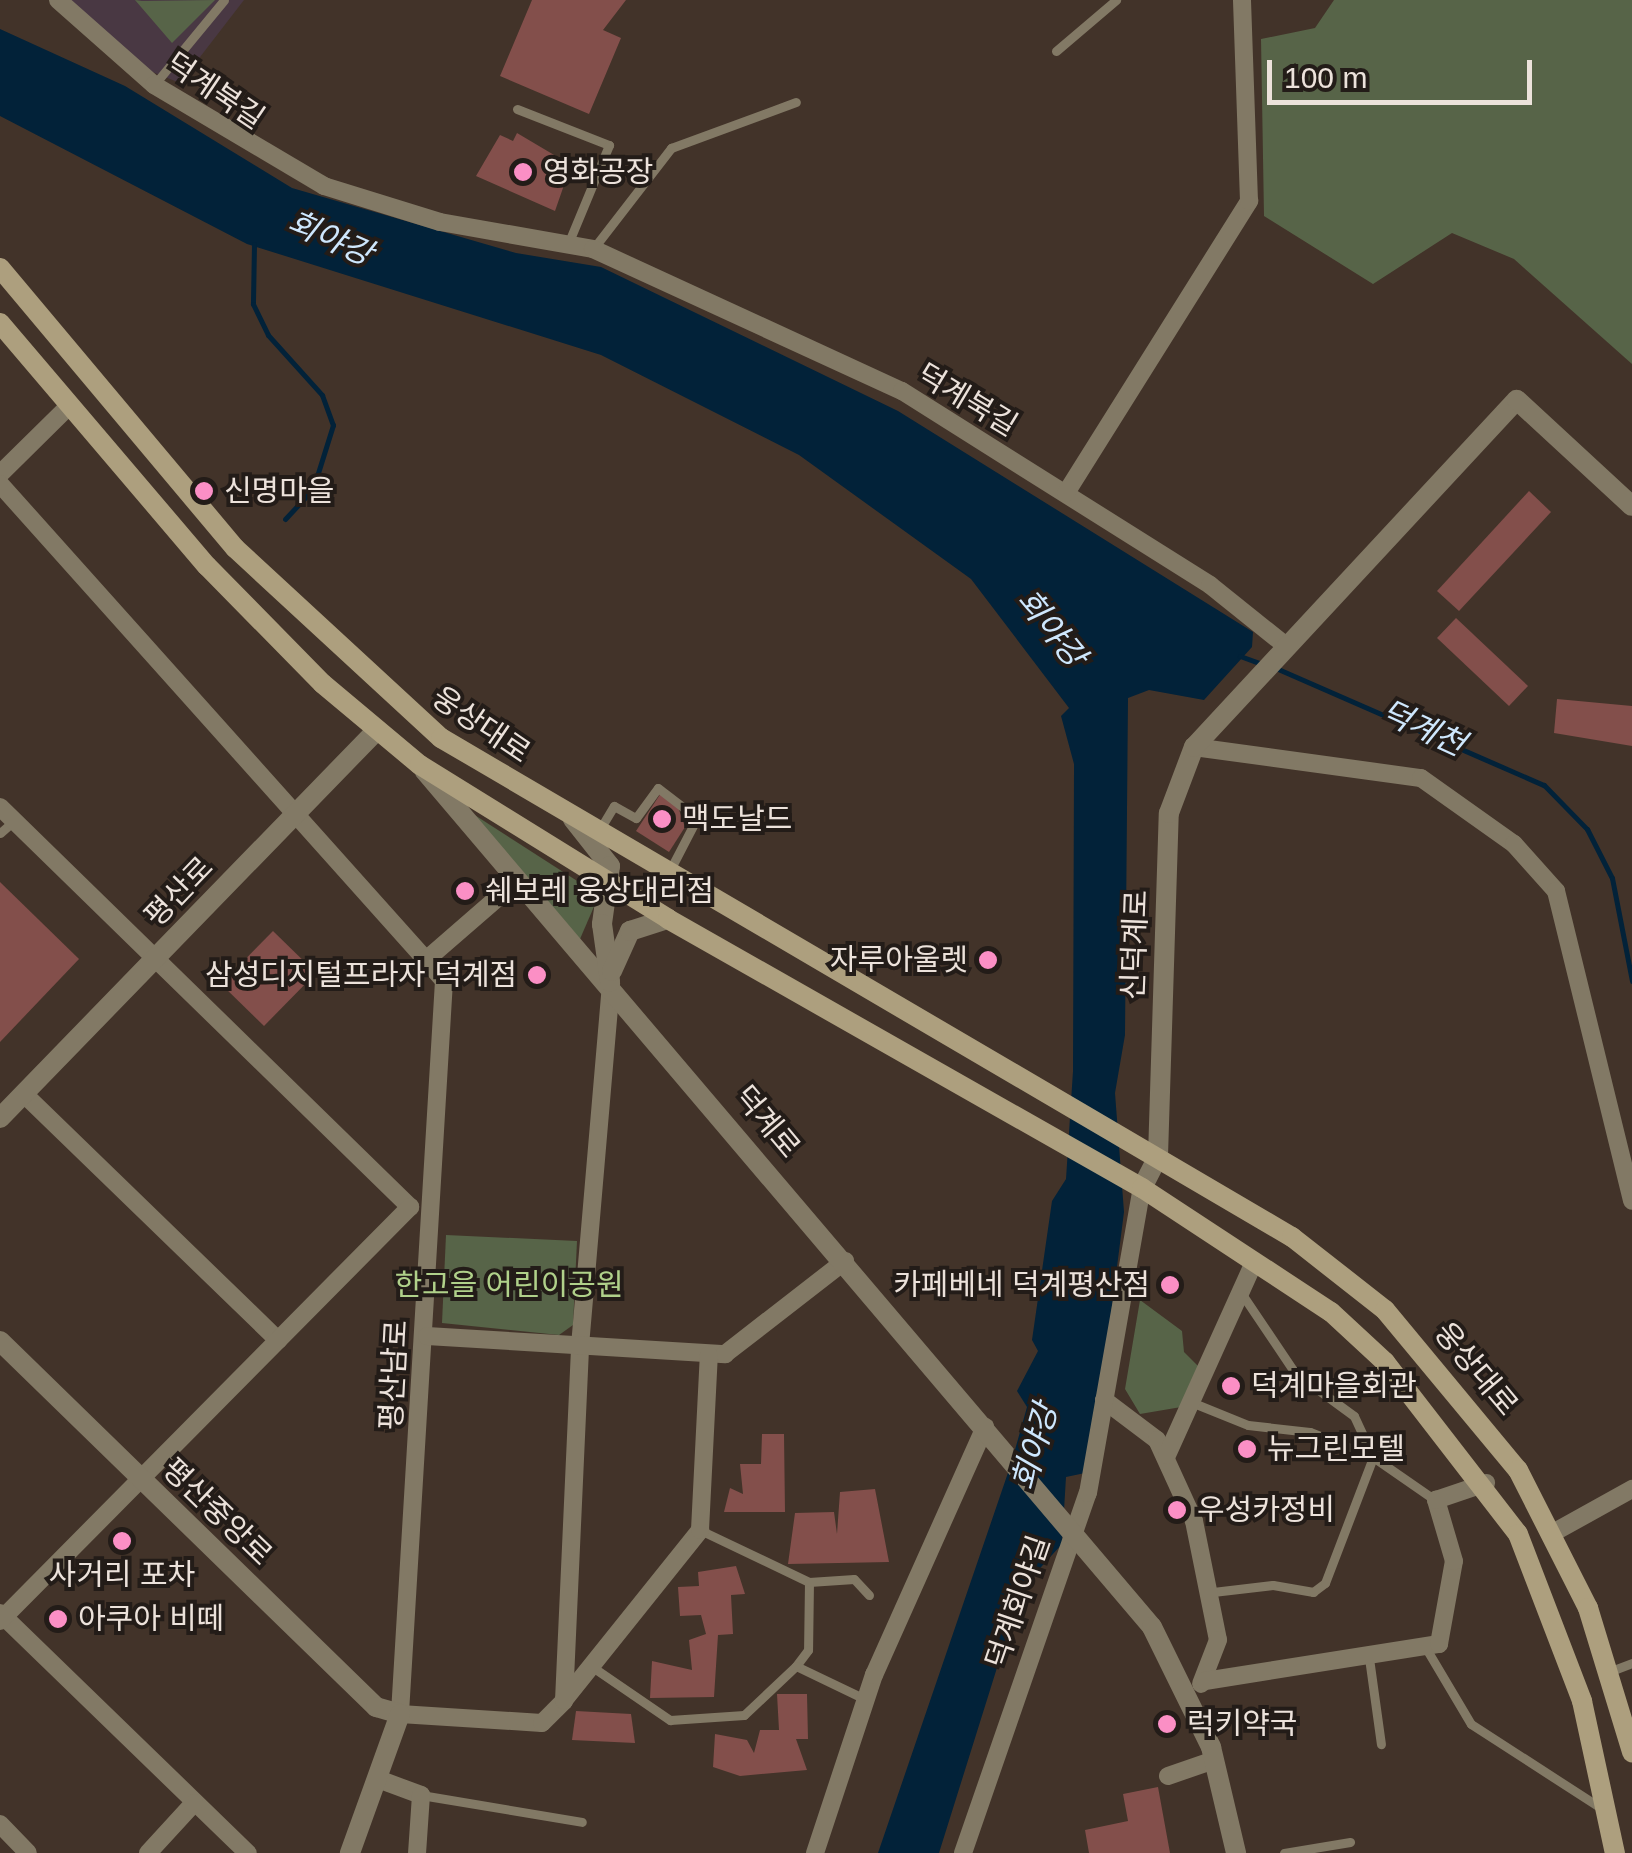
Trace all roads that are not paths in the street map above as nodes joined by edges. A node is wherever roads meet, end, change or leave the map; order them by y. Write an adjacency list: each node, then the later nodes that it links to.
1 (58, 0): 6 (street, 덕계북길)
2 (224, 0): 6 (lane)
3 (1116, 0): 5 (lane)
4 (1242, 0): 16 (street)
5 (1056, 51)
6 (154, 85): 9 (street, 덕계북길)
7 (796, 102): 10 (lane)
8 (517, 109): 9 (lane)
9 (567, 246): 10 (street, 덕계북길)
10 (594, 250): 16 (street, 덕계북길)
11 (0, 268): 19 (main road, 웅상대로)
12 (0, 323): 13 (main road)
13 (69, 406): 14 (street); 20 (main road)
14 (0, 474)
15 (0, 484): 24 (street)
16 (1066, 494): 18 (street, 덕계북길)
17 (1632, 506): 18 (street)
18 (1285, 645): 21 (street, 신덕계로)
19 (399, 705): 20 (main road, 평산로); 25 (main road, 웅상대로)
20 (376, 731): 22 (main road); 24 (street, 평산로)
21 (1194, 748): 37 (street, 신덕계로); 39 (street)
22 (420, 765): 29 (street, 덕계로); 30 (main road)
23 (0, 807): 26 (street)
24 (292, 816): 32 (street); 33 (street, 평산로)
25 (573, 819): 27 (main road, 웅상대로); 30 (street)
26 (7, 827): 33 (street)
27 (598, 833): 28 (main road, 웅상대로); 28 (lane)
28 (668, 874): 37 (main road, 웅상대로)
29 (518, 880): 32 (street); 34 (street, 덕계로)
30 (612, 886): 31 (main road); 34 (street)
31 (668, 920): 34 (street); 38 (main road)
32 (426, 960): 41 (street, 평산남로)
33 (155, 961): 35 (street, 평산로); 40 (street)
34 (611, 983): 42 (street, 덕계로); 48 (street)
35 (24, 1094): 36 (street, 평산로); 46 (street)
36 (0, 1118)
37 (1158, 1156): 38 (street, 신덕계로); 61 (main road, 웅상대로)
38 (1135, 1184): 43 (main road); 50 (street, 덕계회야길)
39 (1632, 1202)
40 (410, 1208): 41 (street); 46 (street)
41 (433, 1208): 45 (street, 평산남로)
42 (845, 1261): 49 (street); 52 (street, 덕계로)
43 (1254, 1262): 44 (street); 56 (main road)
44 (1241, 1290): 51 (street); 54 (lane)
45 (427, 1336): 48 (street); 75 (street, 평산남로)
46 (278, 1340): 55 (street)
47 (0, 1341): 55 (street, 평산중앙로)
48 (580, 1346): 49 (street); 74 (street)
49 (709, 1355): 60 (street)
50 (1104, 1400): 53 (street); 59 (street, 덕계회야길)
51 (1191, 1402): 53 (street); 54 (lane)
52 (989, 1432): 59 (street, 덕계로); 73 (street)
53 (1167, 1455): 63 (street)
54 (1373, 1458): 58 (lane); 63 (lane)
55 (141, 1480): 65 (street); 75 (street, 평산중앙로)
56 (1486, 1483): 58 (street); 84 (main road)
57 (1632, 1489): 61 (street)
58 (1436, 1500): 66 (street)
59 (1070, 1521): 72 (street); 94 (street, 덕계회야길)
60 (700, 1530): 62 (lane); 69 (street)
61 (1551, 1534): 71 (main road, 웅상대로)
62 (809, 1582): 64 (lane); 70 (lane)
63 (1213, 1592): 72 (street)
64 (869, 1595)
65 (1, 1617): 83 (street)
66 (1426, 1650): 67 (street); 84 (lane)
67 (1369, 1658): 72 (street); 77 (lane)
68 (1632, 1663): 71 (lane)
69 (591, 1666): 70 (lane); 74 (street)
70 (796, 1666): 73 (lane)
71 (1610, 1672): 76 (main road, 웅상대로)
72 (1197, 1688): 79 (street)
73 (865, 1698): 93 (street)
74 (564, 1701): 75 (street)
75 (400, 1714): 81 (street, 평산남로)
76 (1628, 1721): 78 (main road, 웅상대로)
77 (1382, 1744)
78 (1632, 1752)
79 (1214, 1760): 80 (street); 95 (street)
80 (1168, 1776)
81 (378, 1779): 82 (street); 91 (street, 평산남로)
82 (421, 1796): 85 (lane); 92 (street)
83 (194, 1803): 89 (street); 90 (street)
84 (1606, 1811): 97 (main road)
85 (582, 1822)
86 (0, 1824): 88 (street)
87 (1350, 1842): 96 (lane)
88 (28, 1853)
89 (148, 1853)
90 (248, 1853)
91 (350, 1853)
92 (417, 1853)
93 (815, 1853)
94 (963, 1853)
95 (1236, 1853)
96 (1284, 1853)
97 (1615, 1853)

